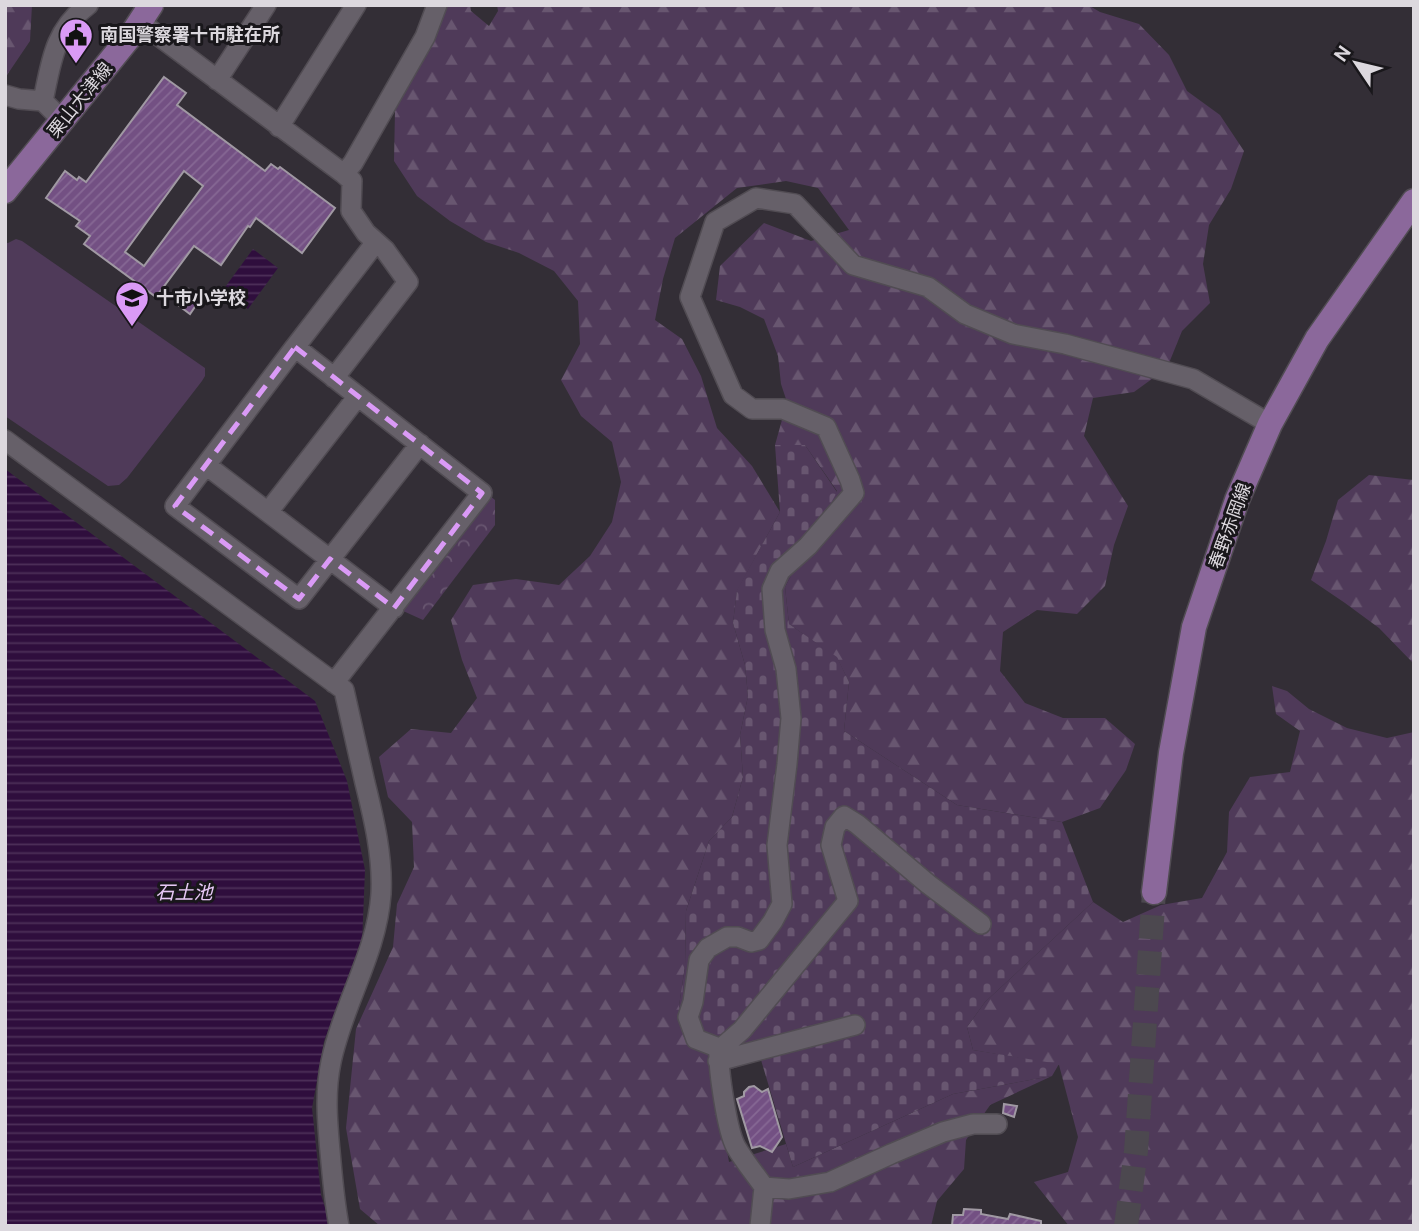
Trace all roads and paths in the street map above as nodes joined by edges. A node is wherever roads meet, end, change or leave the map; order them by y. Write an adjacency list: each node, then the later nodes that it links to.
1 (88, 5): 8 (street)
2 (266, 5): 6 (street)
3 (356, 5): 10 (street)
4 (437, 5): 11 (street)
5 (145, 14): 6 (street); 9 (main road, 栗山大津線)
6 (218, 80): 10 (street)
7 (5, 95): 8 (street)
8 (43, 101): 9 (street)
9 (63, 121): 12 (main road, 栗山大津線)
10 (279, 127): 11 (street)
11 (344, 174): 14 (street)
12 (5, 191)
13 (1414, 201): 18 (main road, 春野赤岡線)
14 (376, 242): 15 (street); 16 (street)
15 (295, 347): 16 (street); 21 (street)
16 (334, 378): 17 (street)
17 (358, 396): 20 (street); 22 (street)
18 (1270, 424): 26 (main road, 春野赤岡線); 29 (street)
19 (5, 440): 25 (street)
20 (420, 444): 23 (street); 24 (street)
21 (206, 465): 22 (street); 23 (street)
22 (268, 512): 23 (street)
23 (330, 559): 24 (street)
24 (394, 608): 25 (street)
25 (334, 683): 32 (street)
26 (1154, 892)
27 (981, 923): 29 (street)
28 (855, 1025): 29 (street)
29 (719, 1056): 31 (street)
30 (997, 1124): 31 (street)
31 (764, 1187): 33 (street)
32 (339, 1226)
33 (760, 1226)

